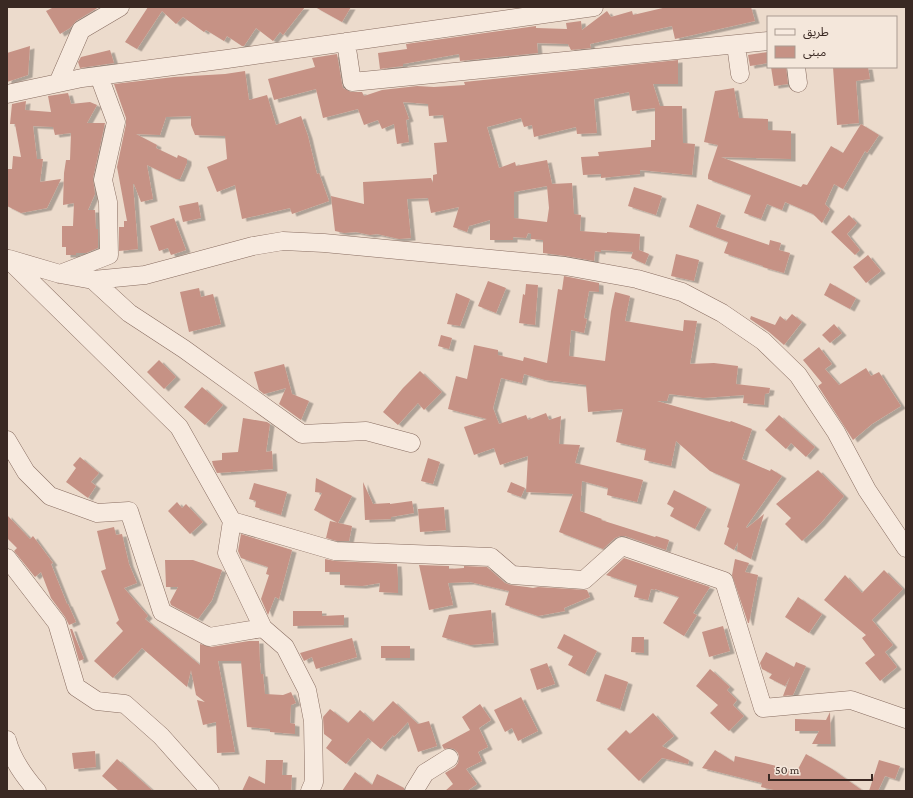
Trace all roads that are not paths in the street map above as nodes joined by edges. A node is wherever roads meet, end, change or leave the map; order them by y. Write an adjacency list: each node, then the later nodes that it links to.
1 (120, 7): 8 (street)
2 (594, 7): 3 (street)
3 (346, 42): 5 (street); 7 (street)
4 (767, 42): 5 (street)
5 (736, 45): 6 (street)
6 (740, 74)
7 (99, 76): 8 (street); 11 (street)
8 (58, 83): 9 (street)
9 (7, 94)
10 (7, 259): 11 (street); 15 (street)
11 (60, 274): 12 (street)
12 (93, 280): 14 (street); 16 (street)
13 (7, 440): 18 (street)
14 (410, 443)
15 (232, 521): 18 (street); 19 (street)
16 (906, 548)
17 (7, 558): 23 (street)
18 (263, 628): 24 (street)
19 (906, 718)
20 (7, 740): 22 (street)
21 (449, 758): 25 (street)
22 (37, 791)
23 (210, 791)
24 (310, 791)
25 (414, 791)

